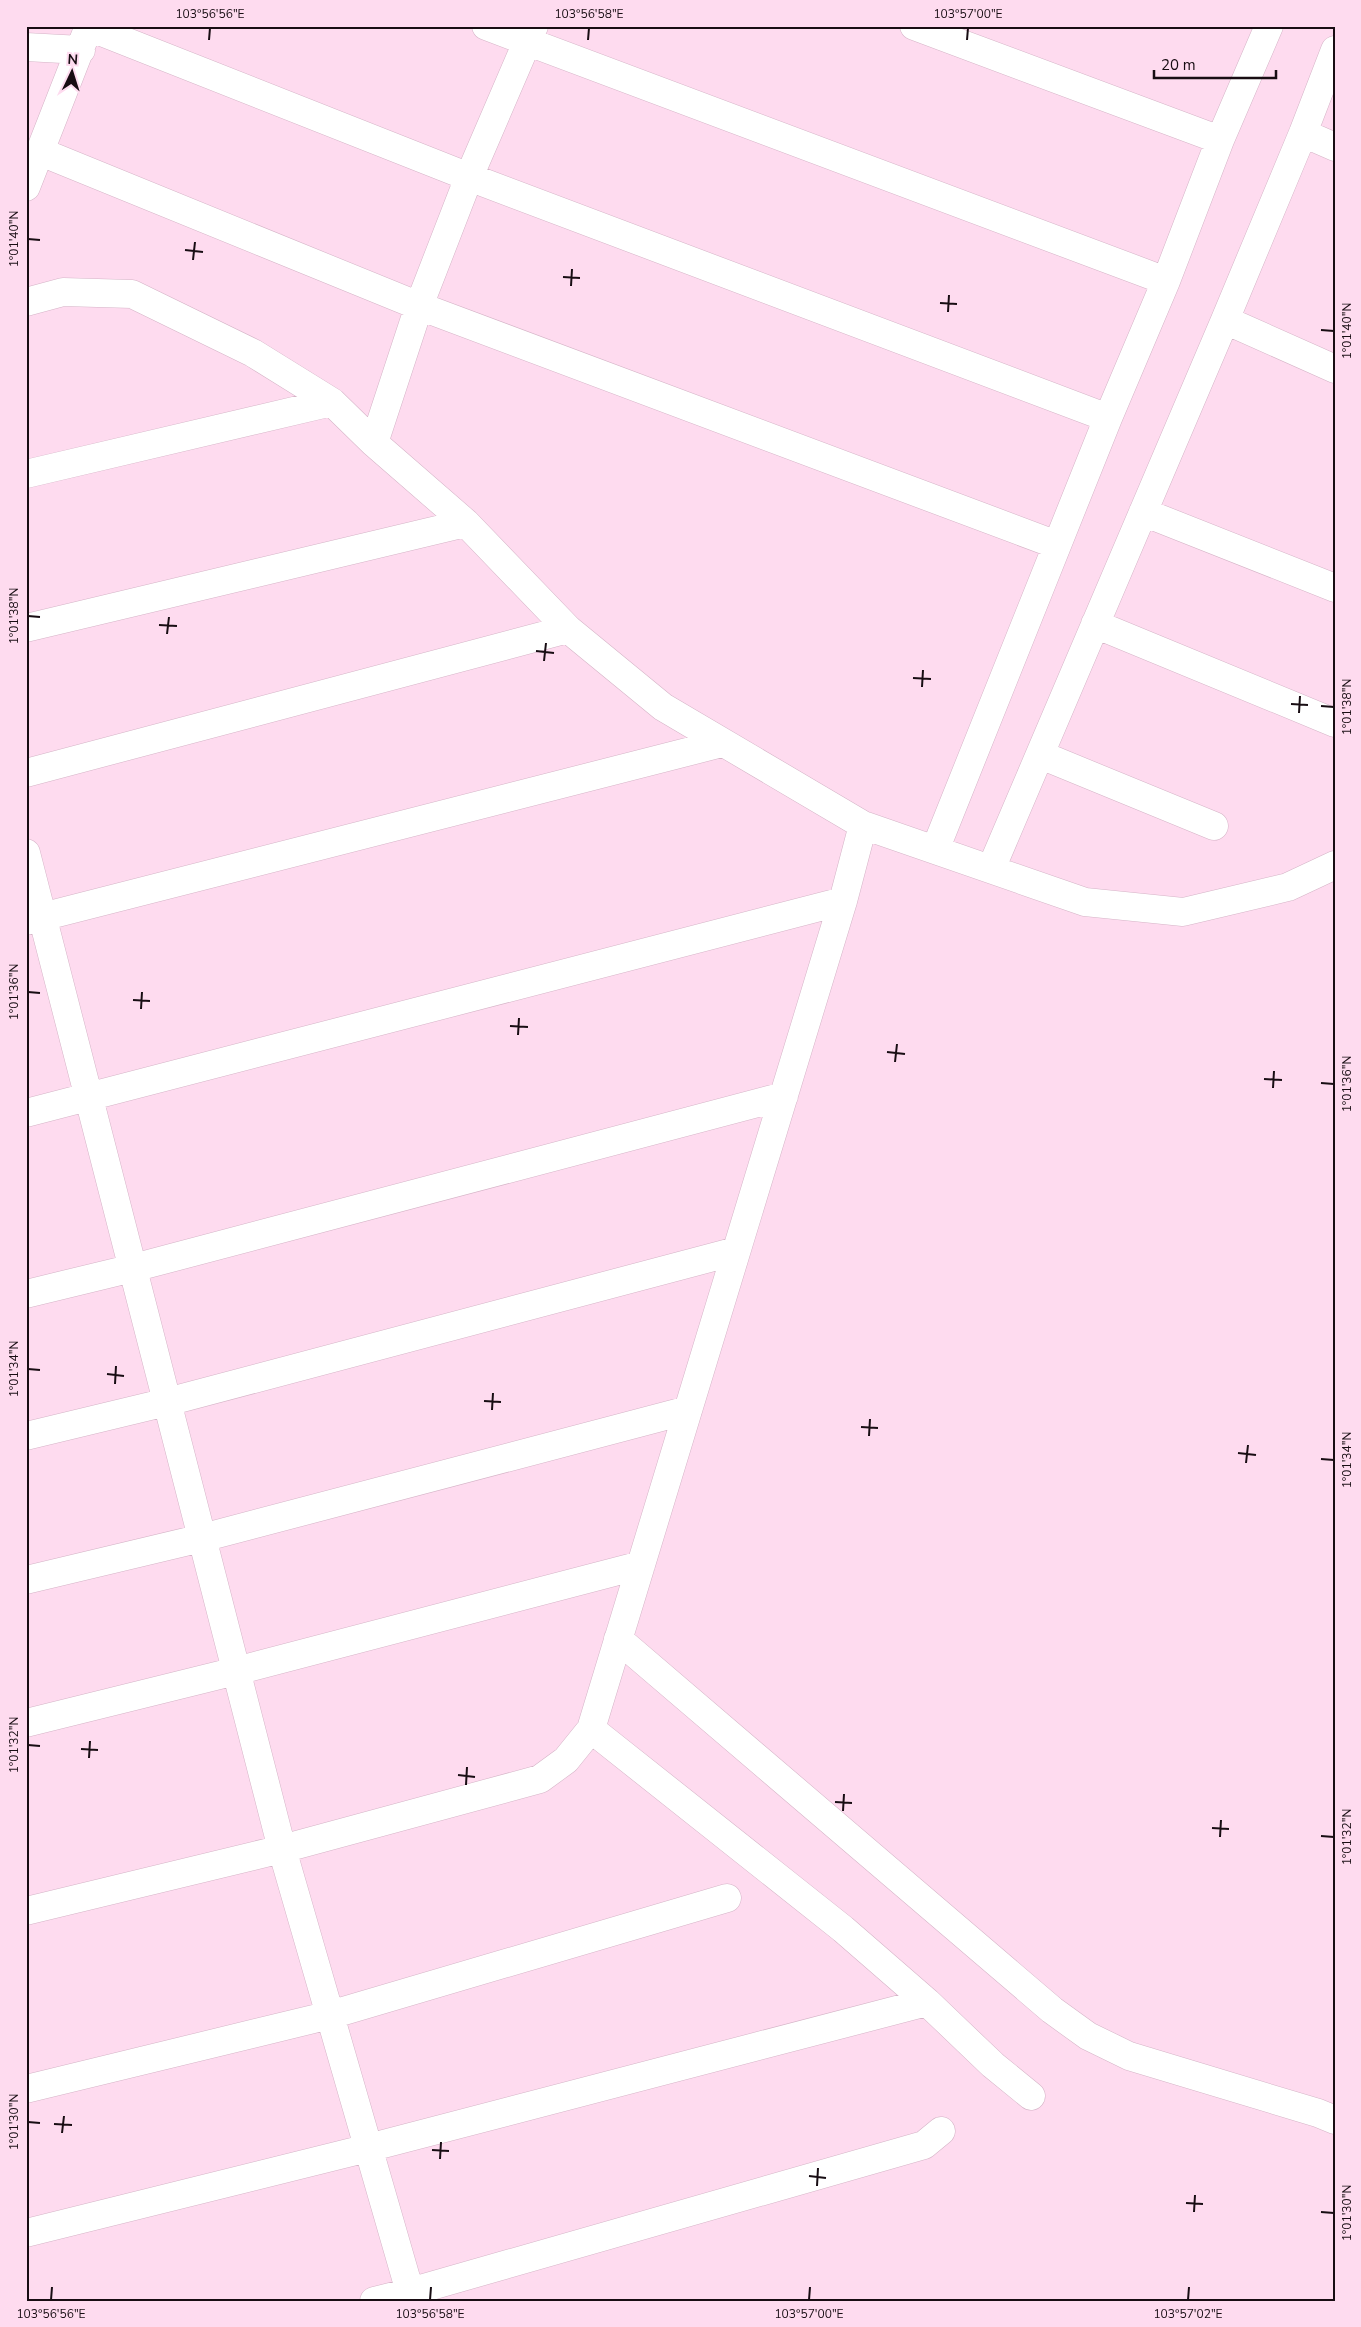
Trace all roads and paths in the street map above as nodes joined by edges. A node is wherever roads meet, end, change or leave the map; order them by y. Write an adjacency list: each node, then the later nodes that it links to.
1 (486, 26): 5 (street)
2 (914, 26): 9 (street)
3 (1269, 26): 9 (street)
4 (86, 34): 6 (street); 11 (street); 12 (street)
5 (531, 34): 12 (street); 14 (street)
6 (26, 47)
7 (1335, 50): 8 (street)
8 (1303, 133): 10 (street); 17 (street)
9 (1220, 140): 14 (street)
10 (1335, 147)
11 (41, 152): 13 (street); 16 (street)
12 (470, 177): 16 (street); 20 (street)
13 (26, 187)
14 (1166, 281): 20 (street)
15 (26, 302): 19 (street)
16 (419, 306): 21 (street); 25 (street)
17 (1225, 320): 18 (street); 23 (street)
18 (1335, 369)
19 (332, 402): 21 (street); 22 (street)
20 (1108, 418): 25 (street)
21 (374, 443): 24 (street)
22 (26, 474)
23 (1143, 512): 26 (street); 27 (street)
24 (466, 523): 28 (street); 29 (street)
25 (1057, 545): 36 (street)
26 (1335, 588)
27 (1095, 624): 30 (street); 32 (street)
28 (26, 628)
29 (568, 629): 31 (street); 33 (street)
30 (1335, 723)
31 (722, 743): 34 (street); 41 (street)
32 (1041, 755): 35 (street); 39 (street)
33 (26, 774)
34 (864, 825): 36 (street); 40 (street)
35 (1214, 826)
36 (935, 850): 39 (street)
37 (26, 853): 41 (street)
38 (1335, 865): 39 (street)
39 (991, 869)
40 (843, 901): 42 (street); 43 (street)
41 (34, 919): 43 (street)
42 (784, 1096): 45 (street); 46 (street)
43 (89, 1098): 44 (street); 46 (street)
44 (26, 1113)
45 (736, 1251): 48 (street); 49 (street)
46 (133, 1268): 47 (street); 48 (street)
47 (26, 1294)
48 (167, 1402): 50 (street); 51 (street)
49 (688, 1410): 51 (street); 52 (street)
50 (26, 1436)
51 (202, 1538): 53 (street); 55 (street)
52 (640, 1565): 54 (street); 55 (street)
53 (26, 1580)
54 (618, 1639): 57 (street); 65 (street)
55 (236, 1672): 56 (street); 58 (street)
56 (26, 1723)
57 (591, 1729): 58 (street); 61 (street)
58 (282, 1849): 60 (street); 62 (street)
59 (727, 1898): 62 (street)
60 (26, 1911)
61 (926, 2002): 64 (street); 67 (street)
62 (330, 2015): 63 (street); 67 (street)
63 (26, 2089)
64 (1031, 2096)
65 (1335, 2120)
66 (941, 2131): 69 (street)
67 (368, 2148): 68 (street); 69 (street)
68 (26, 2233)
69 (410, 2292): 70 (street)
70 (374, 2301)

